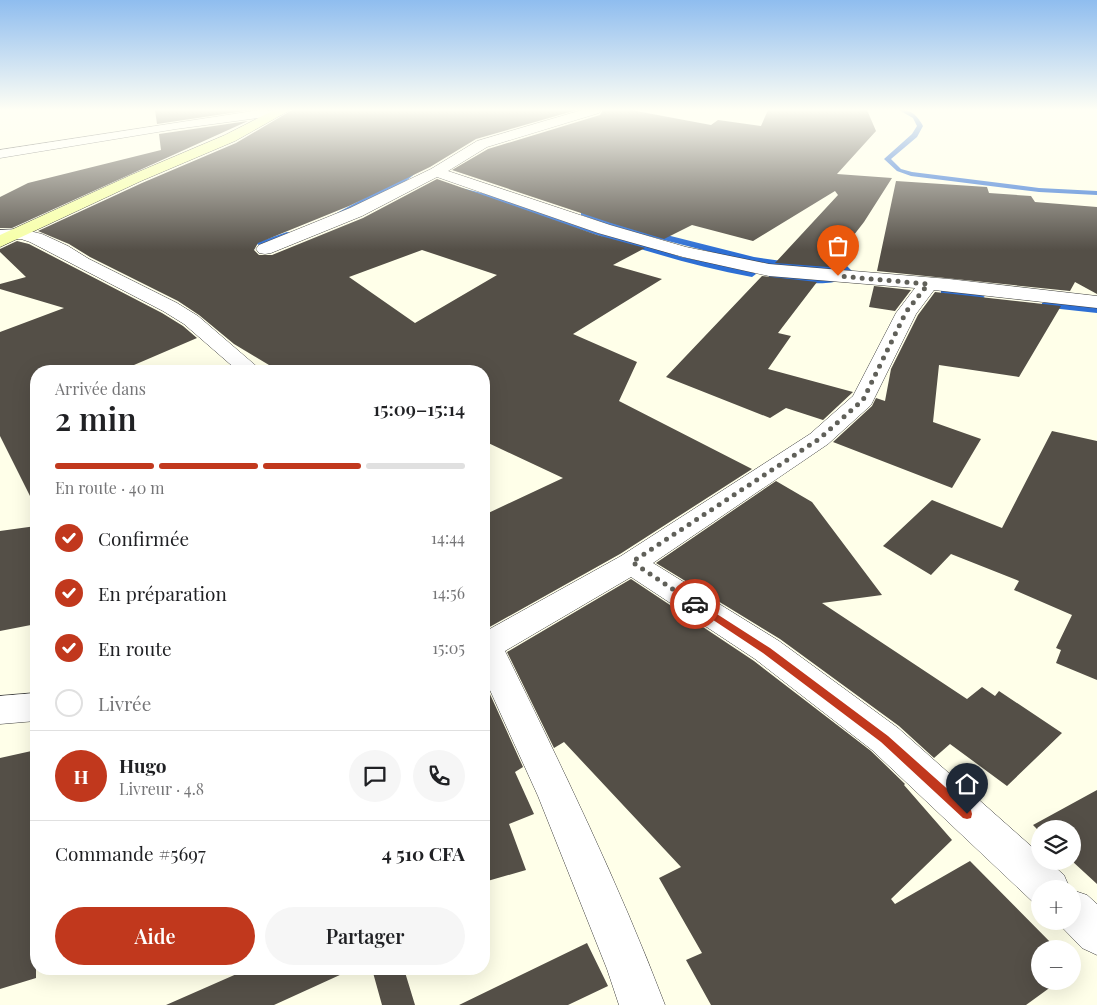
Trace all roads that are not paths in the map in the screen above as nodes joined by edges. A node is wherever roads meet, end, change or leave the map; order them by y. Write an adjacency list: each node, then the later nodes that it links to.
1 (186, 157): 4 (main road)
2 (461, 157): 3 (street)
3 (436, 172): 7 (street); 8 (street)
4 (21, 234): 5 (street); 6 (main road); 10 (street)
5 (0, 235)
6 (0, 242)
7 (265, 249)
8 (928, 284): 9 (street); 11 (street)
9 (1097, 302)
10 (244, 365)
11 (632, 562): 12 (street); 16 (street)
12 (490, 642)
13 (490, 655): 19 (street)
14 (30, 708): 15 (street)
15 (0, 710)
16 (1039, 880)
17 (1081, 918): 18 (street)
18 (1097, 933)
19 (642, 1005)

